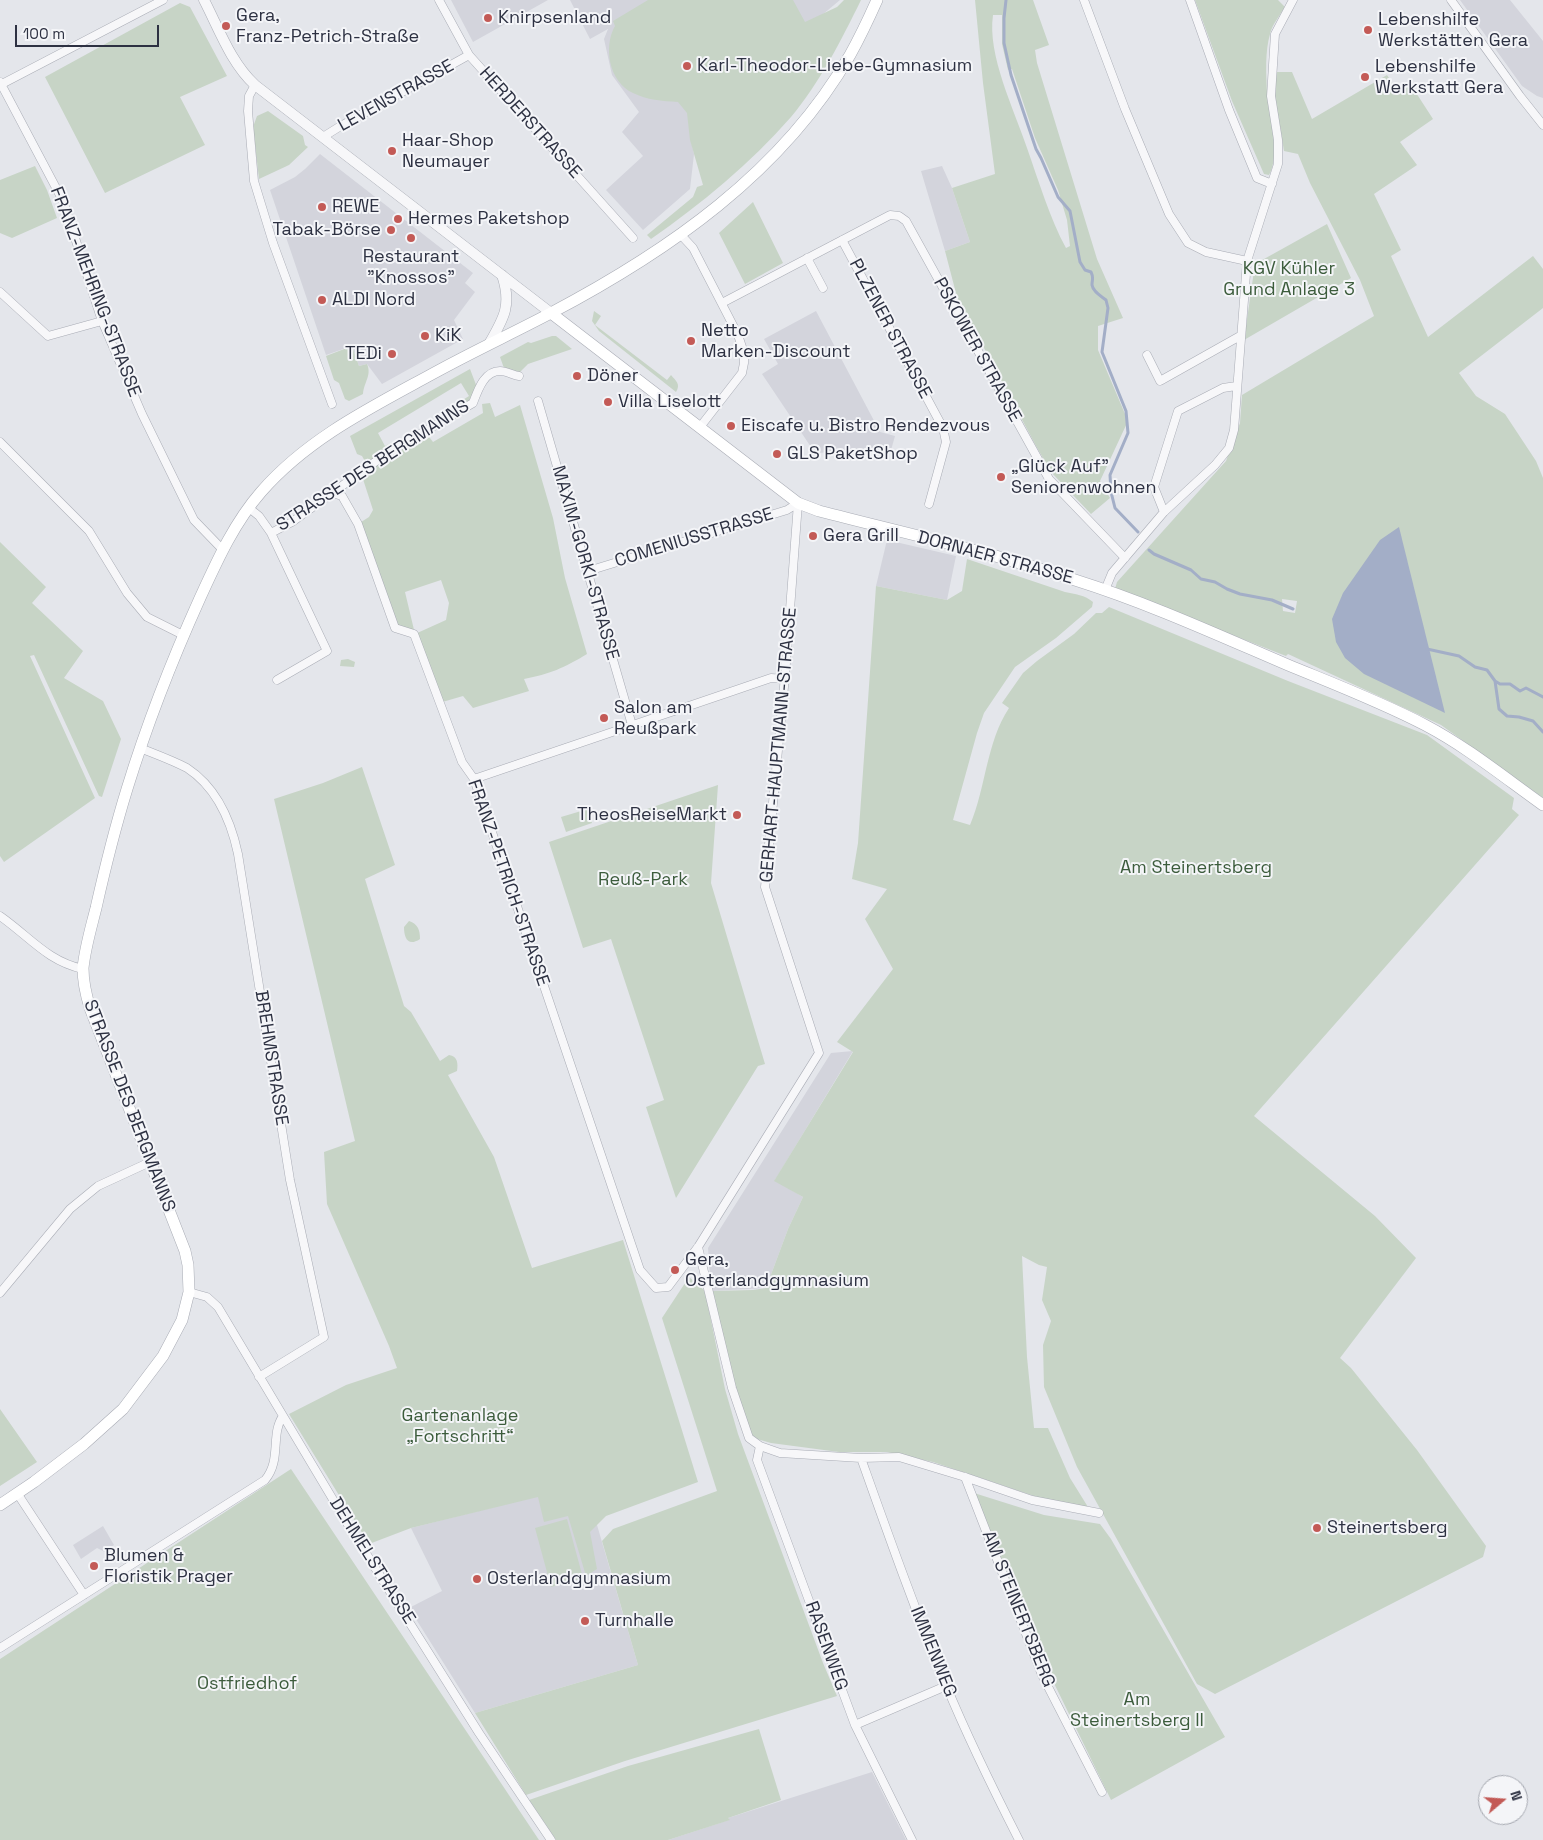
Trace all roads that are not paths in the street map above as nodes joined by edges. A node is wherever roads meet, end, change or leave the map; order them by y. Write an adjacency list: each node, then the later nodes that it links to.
1 (163, 0): 10 (street)
2 (204, 0): 11 (street, DORNAER STRASSE)
3 (439, 0): 9 (street, HERDERSTRASSE)
4 (877, 0): 15 (main road, STRASSE DES BERGMANNS)
5 (1084, 0): 19 (street)
6 (1190, 0): 14 (street)
7 (1293, 0): 14 (street)
8 (1451, 0): 12 (street)
9 (469, 55): 13 (street, LEVENSTRASSE); 16 (street, HERDERSTRASSE)
10 (0, 84): 25 (street, FRANZ-MEHRING-STRASSE)
11 (255, 85): 13 (street, DORNAER STRASSE); 32 (street)
12 (1542, 120)
13 (323, 138): 20 (street, DORNAER STRASSE)
14 (1272, 184): 19 (street)
15 (682, 235): 23 (street); 24 (main road, STRASSE DES BERGMANNS)
16 (634, 238)
17 (842, 240): 18 (street, PSKOWER STRASSE); 37 (street, PLZENER STRASSE); 42 (street, PSKOWER STRASSE)
18 (807, 258): 21 (street); 23 (street, PSKOWER STRASSE)
19 (1247, 261): 26 (street)
20 (502, 275): 24 (street, DORNAER STRASSE); 27 (street)
21 (823, 288)
22 (0, 292): 25 (street)
23 (722, 303): 33 (street)
24 (551, 313): 27 (main road, STRASSE DES BERGMANNS); 33 (main road, DORNAER STRASSE)
25 (102, 321): 41 (street, FRANZ-MEHRING-STRASSE)
26 (1240, 336): 28 (street); 30 (street)
27 (489, 344): 38 (main road, STRASSE DES BERGMANNS)
28 (1147, 355)
29 (519, 376): 35 (street, STRASSE DES BERGMANNS)
30 (1236, 386): 39 (street); 39 (street)
31 (538, 401): 43 (street, MAXIM-GORKI-STRASSE)
32 (332, 404)
33 (700, 427): 36 (main road, DORNAER STRASSE)
34 (0, 442): 45 (street)
35 (332, 493): 40 (street, STRASSE DES BERGMANNS); 50 (street, FRANZ-PETRICH-STRASSE)
36 (798, 503): 43 (street, COMENIUSSTRASSE); 44 (main road, DORNAER STRASSE); 47 (street, GERHART-HAUPTMANN-STRASSE)
37 (929, 504)
38 (249, 508): 40 (street, STRASSE DES BERGMANNS); 41 (main road, STRASSE DES BERGMANNS)
39 (1164, 512): 42 (street)
40 (271, 533): 46 (street, STRASSE DES BERGMANNS)
41 (223, 550): 45 (main road, STRASSE DES BERGMANNS)
42 (1126, 558): 44 (street)
43 (588, 571): 48 (street, MAXIM-GORKI-STRASSE)
44 (1104, 590): 51 (main road, DORNAER STRASSE)
45 (183, 635): 49 (main road, STRASSE DES BERGMANNS)
46 (278, 680)
47 (785, 680): 48 (street); 55 (street, GERHART-HAUPTMANN-STRASSE)
48 (632, 725): 50 (street)
49 (140, 748): 53 (main road, STRASSE DES BERGMANNS); 59 (street, BREHMSTRASSE)
50 (474, 779): 56 (street, FRANZ-PETRICH-STRASSE)
51 (1543, 806)
52 (0, 916): 53 (street)
53 (83, 970): 54 (main road, STRASSE DES BERGMANNS)
54 (150, 1162): 57 (main road, STRASSE DES BERGMANNS); 58 (street)
55 (698, 1247): 56 (street, GERHART-HAUPTMANN-STRASSE); 61 (street)
56 (640, 1270)
57 (188, 1292): 59 (street, DEHMELSTRASSE); 64 (main road, STRASSE DES BERGMANNS)
58 (0, 1293)
59 (258, 1377): 60 (street, DEHMELSTRASSE)
60 (283, 1416): 67 (street); 72 (street, DEHMELSTRASSE)
61 (760, 1446): 62 (street); 70 (street, RASENWEG)
62 (861, 1458): 63 (street); 69 (street, IMMENWEG)
63 (965, 1476): 66 (street); 71 (street, AM STEINERTSBERG)
64 (17, 1493): 65 (main road, STRASSE DES BERGMANNS); 67 (street)
65 (0, 1505)
66 (1099, 1513)
67 (84, 1595): 68 (street)
68 (0, 1648)
69 (946, 1686): 70 (street); 74 (street, IMMENWEG)
70 (855, 1724): 73 (street, RASENWEG)
71 (1102, 1792)
72 (551, 1840)
73 (912, 1840)
74 (1019, 1840)

